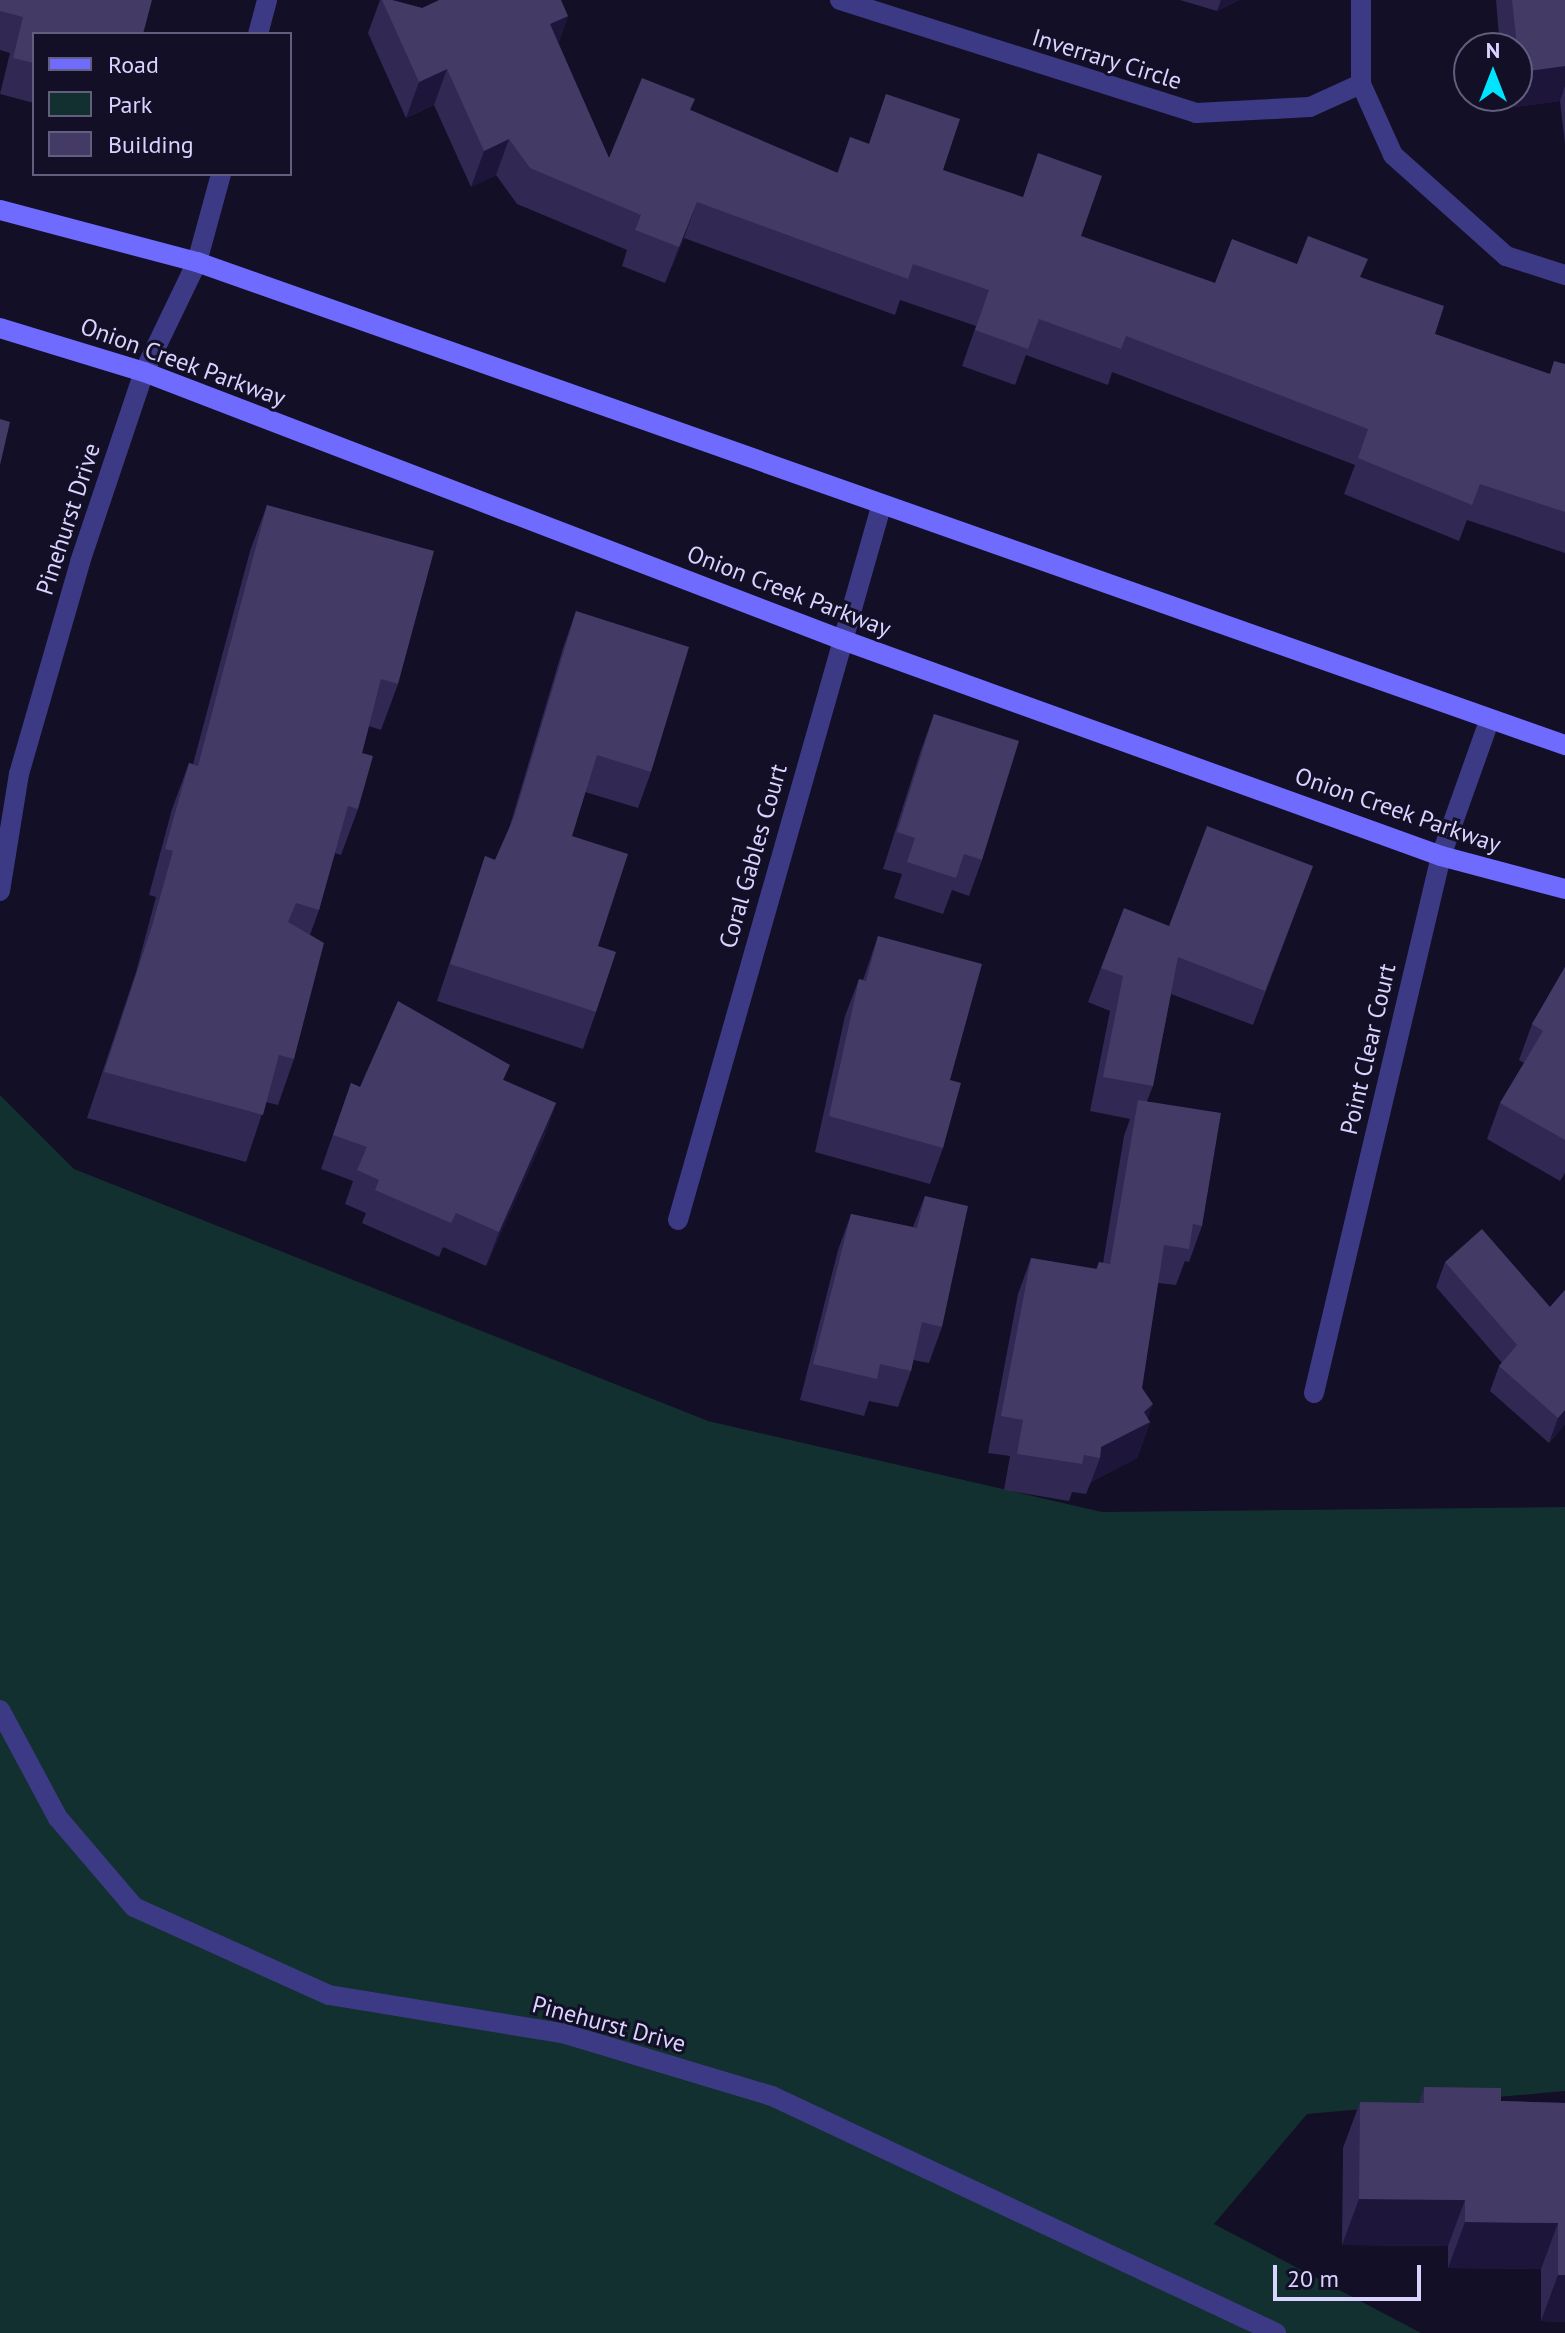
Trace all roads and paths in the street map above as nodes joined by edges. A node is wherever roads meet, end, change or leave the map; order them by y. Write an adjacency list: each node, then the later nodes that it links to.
1 (267, 0): 4 (street)
2 (840, 0): 5 (street, Inverrary Circle)
3 (1361, 0): 5 (street)
4 (259, 32)
5 (1361, 84): 9 (street)
6 (220, 176): 8 (street, Pinehurst Drive)
7 (0, 210): 8 (street)
8 (197, 262): 11 (street, Pinehurst Drive); 12 (street)
9 (1565, 275)
10 (0, 328): 11 (street, Onion Creek Parkway)
11 (144, 372): 13 (street, Onion Creek Parkway); 18 (street, Pinehurst Drive)
12 (881, 507): 13 (street, Coral Gables Court); 14 (street)
13 (840, 639): 16 (street, Onion Creek Parkway); 19 (street, Coral Gables Court)
14 (1489, 721): 15 (street); 16 (street, Point Clear Court)
15 (1565, 745)
16 (1441, 856): 17 (street, Onion Creek Parkway); 20 (street, Point Clear Court)
17 (1565, 889)
18 (0, 891)
19 (678, 1220)
20 (1314, 1393)
21 (0, 1710): 22 (street, Pinehurst Drive)
22 (1276, 2333)

